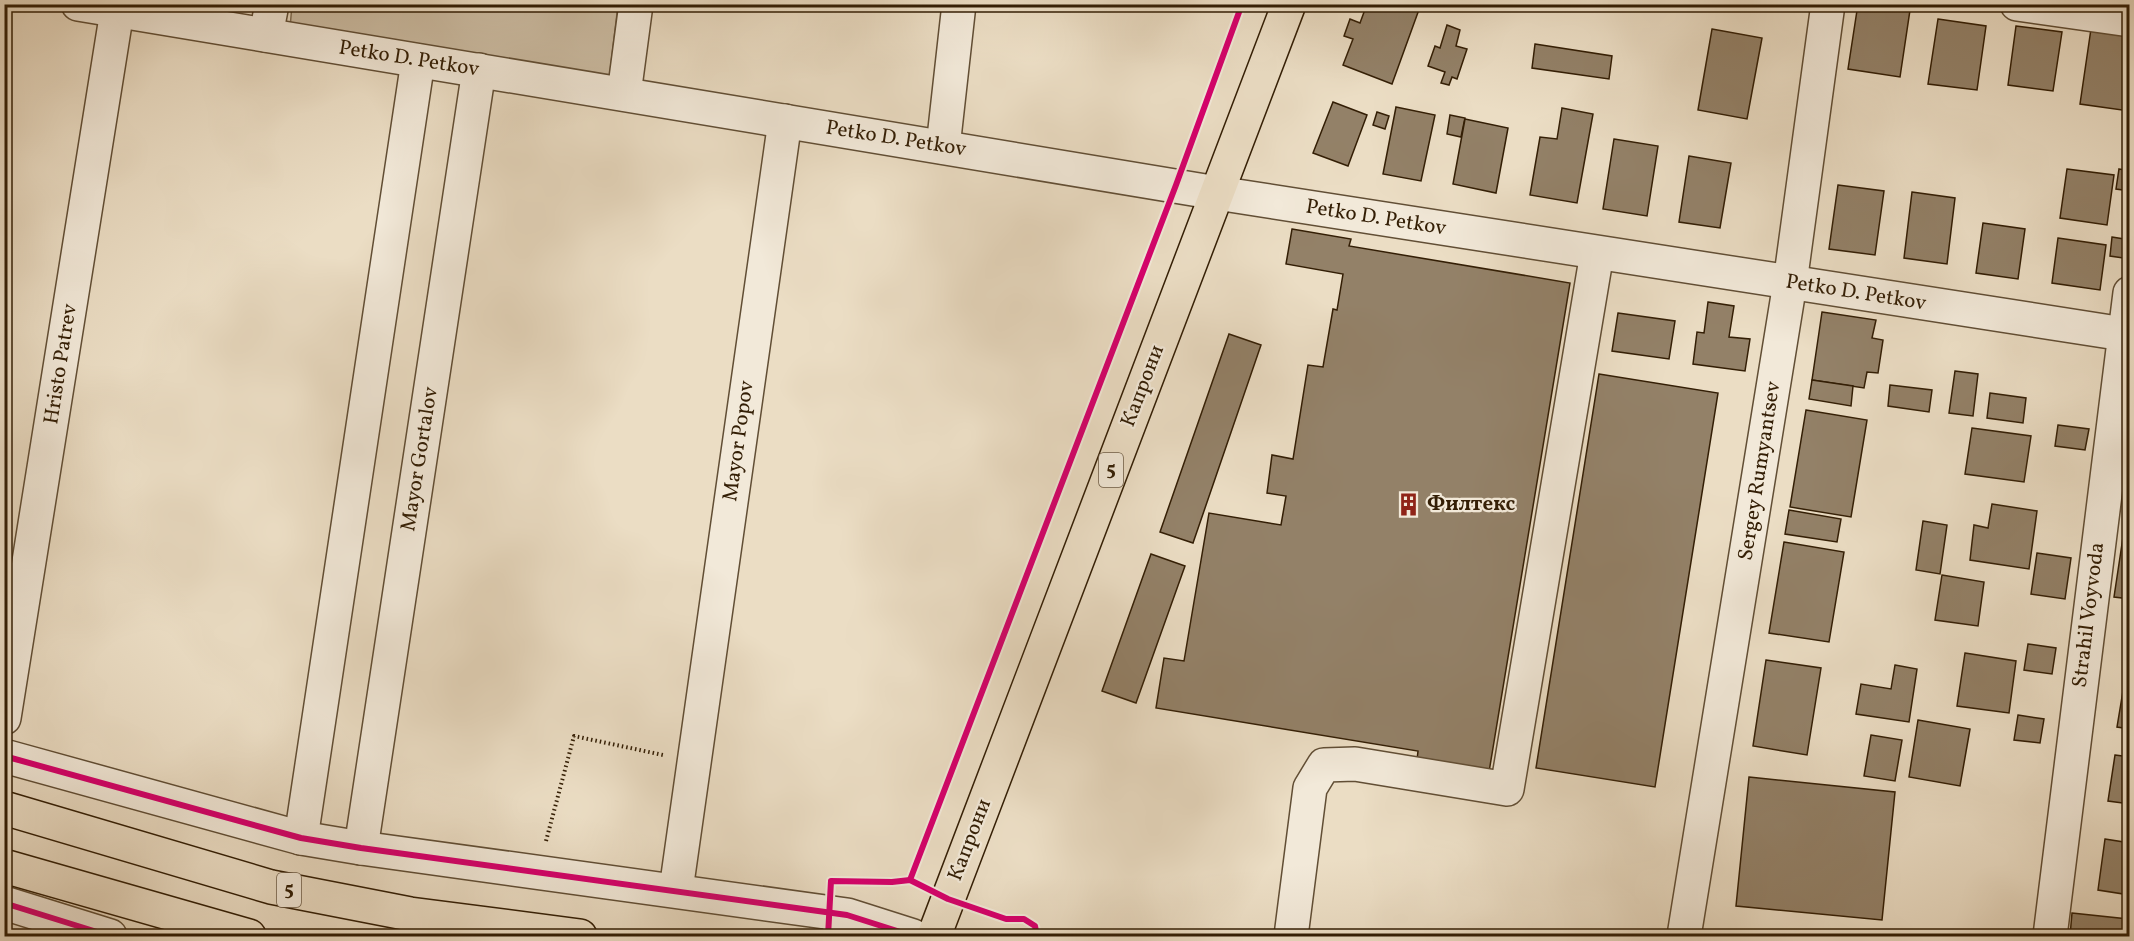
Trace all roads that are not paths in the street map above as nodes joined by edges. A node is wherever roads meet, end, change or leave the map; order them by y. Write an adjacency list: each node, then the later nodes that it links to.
1 (78, 4): 7 (street, Petko D. Petkov)
2 (636, 4): 12 (street)
3 (958, 4): 14 (street)
4 (1289, 4): 15 (main road, Капрони / 5)
5 (1828, 4): 17 (street, Sergey Rumyantsev)
6 (2017, 4): 9 (street)
7 (117, 11): 8 (street, Petko D. Petkov); 20 (street, Hristo Patrev)
8 (269, 20): 10 (street, Petko D. Petkov)
9 (2130, 20)
10 (418, 60): 11 (street, Petko D. Petkov); 23 (street)
11 (479, 70): 12 (street, Petko D. Petkov); 24 (street, Mayor Gortalov)
12 (624, 94): 13 (street, Petko D. Petkov)
13 (785, 121): 14 (street, Petko D. Petkov); 26 (street, Mayor Popov)
14 (943, 147): 15 (street, Petko D. Petkov)
15 (1217, 193): 16 (street, Petko D. Petkov); 32 (main road, Капрони / 5)
16 (1597, 253): 17 (street, Petko D. Petkov); 33 (street)
17 (1790, 283): 19 (street, Petko D. Petkov); 34 (street, Sergey Rumyantsev)
18 (2130, 293): 19 (street, Strahil Voyvoda)
19 (2126, 335): 35 (street, Strahil Voyvoda)
20 (4, 718)
21 (4, 756): 23 (street)
22 (4, 808): 30 (main road, 5)
23 (301, 838): 24 (street)
24 (361, 848): 26 (street)
25 (4, 866): 29 (main road)
26 (676, 890): 31 (street)
27 (4, 903): 28 (street)
28 (110, 936)
29 (249, 936)
30 (580, 936)
31 (913, 936)
32 (934, 936)
33 (1291, 936)
34 (1684, 936)
35 (2050, 936)

